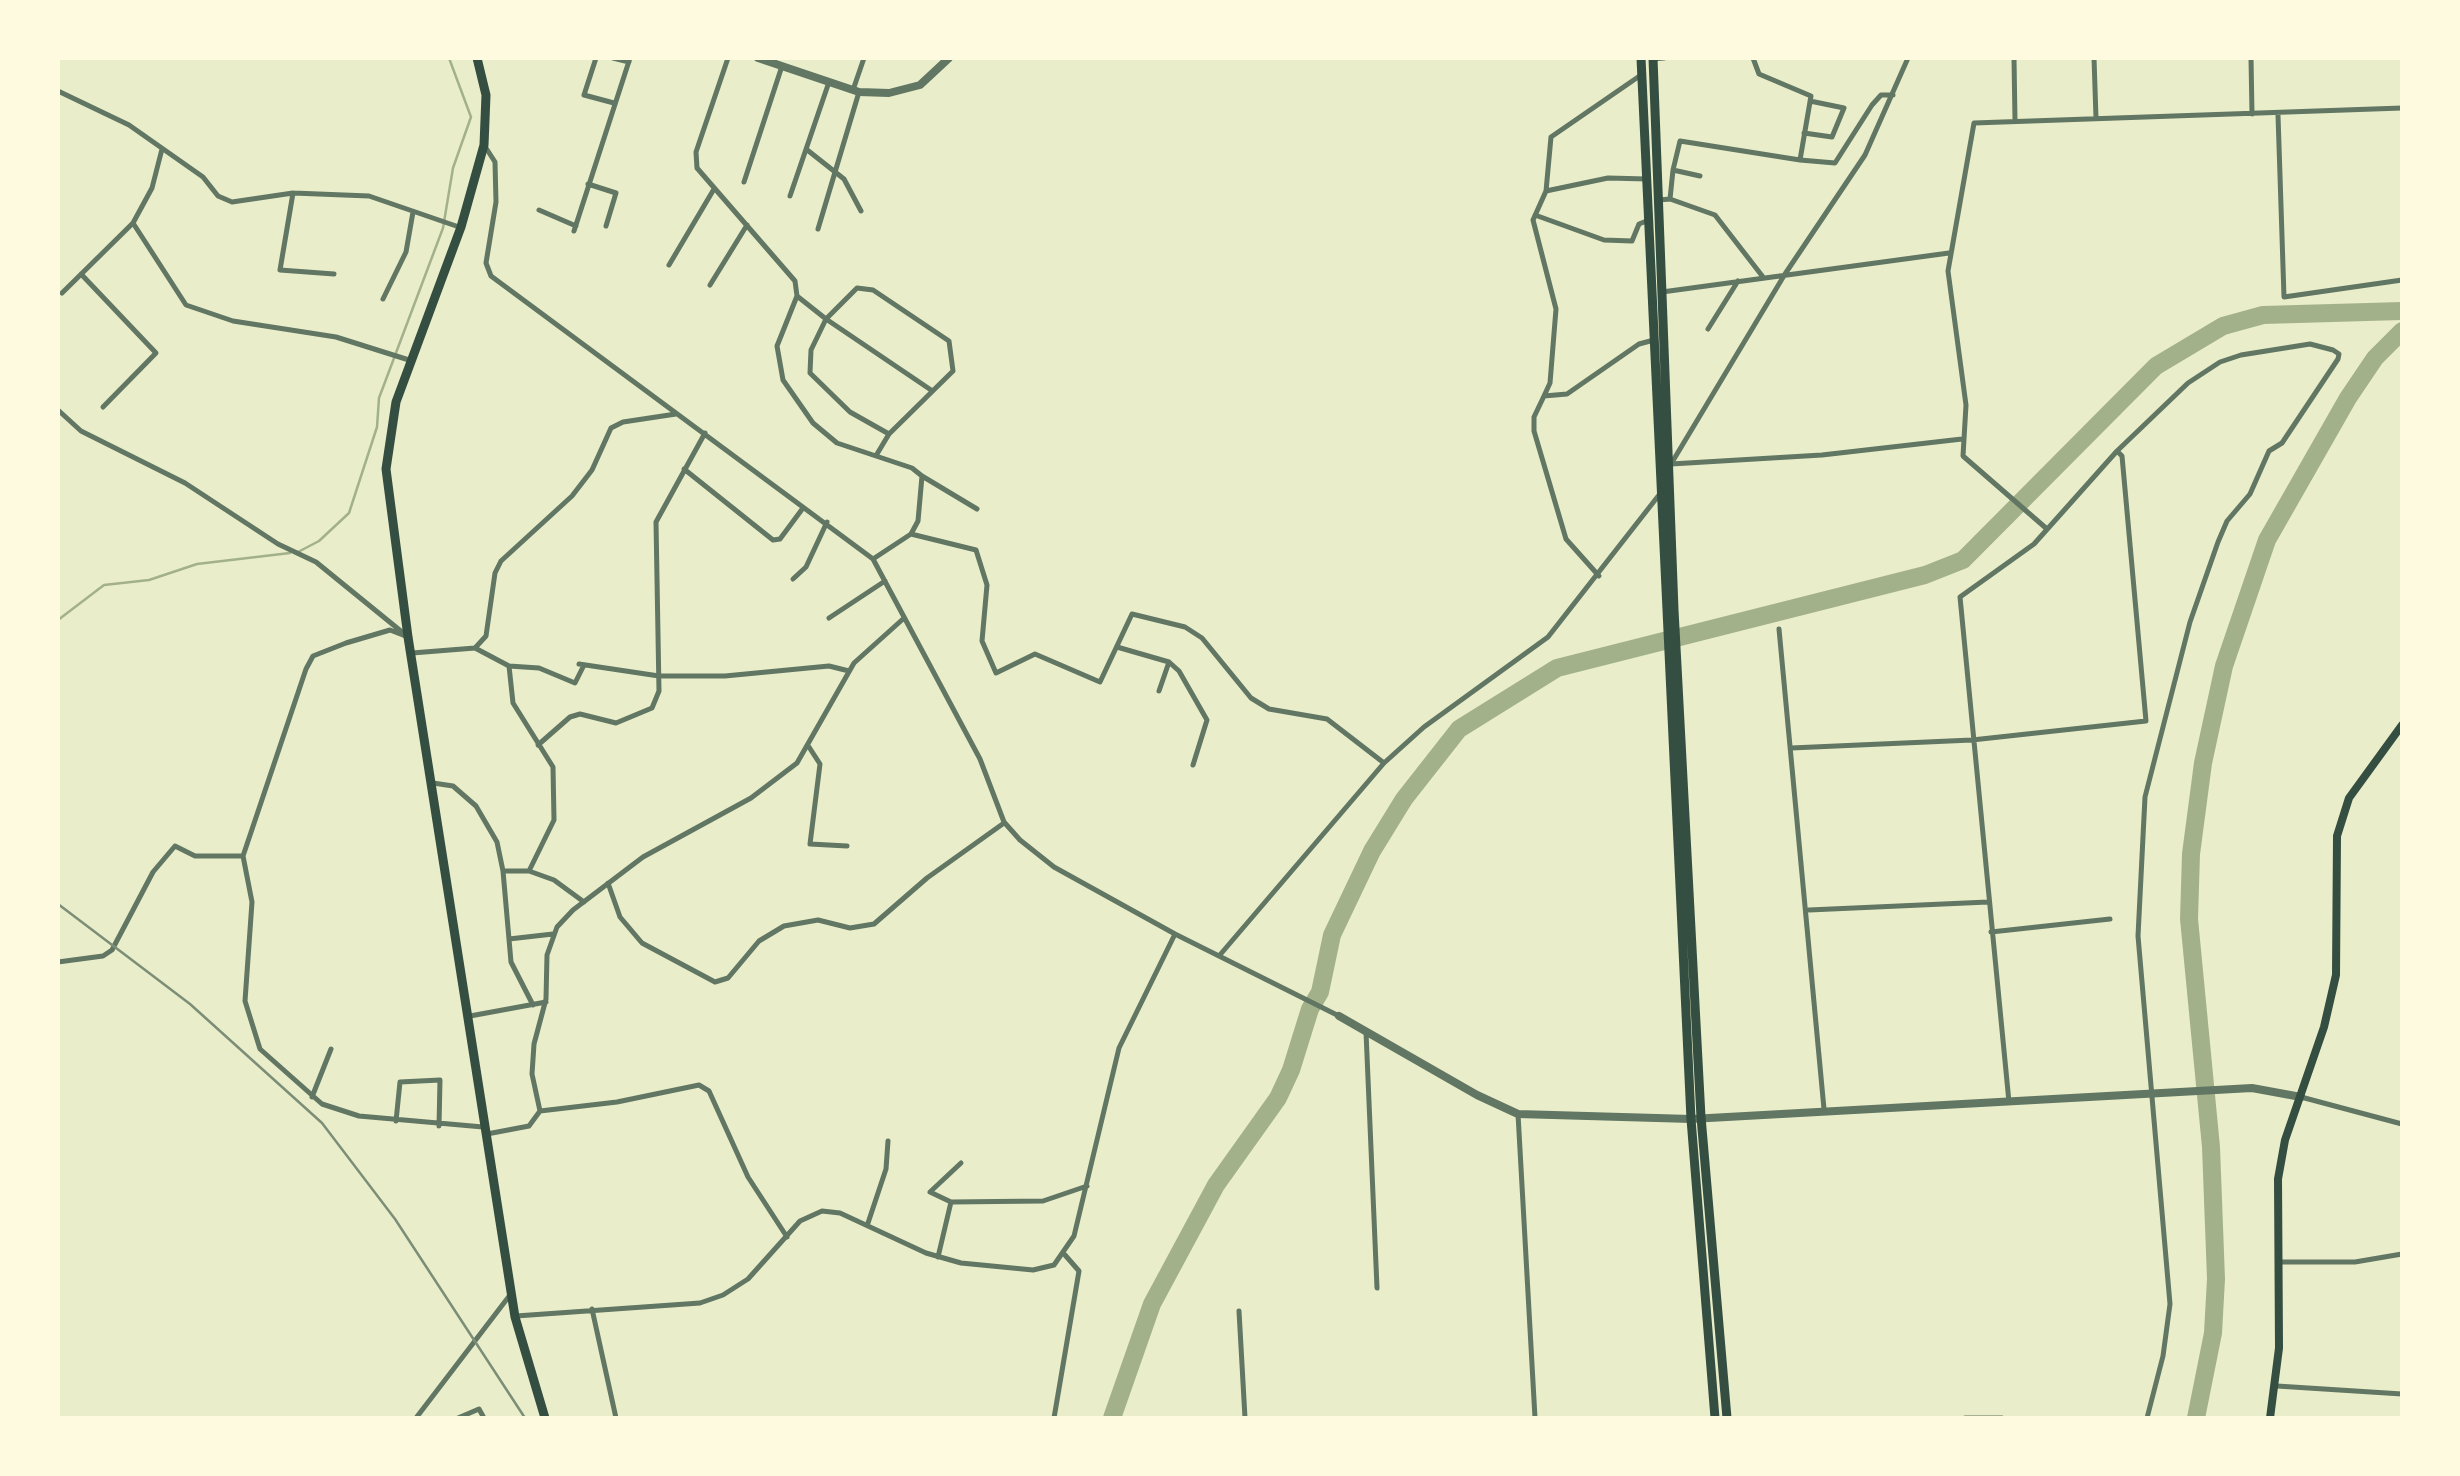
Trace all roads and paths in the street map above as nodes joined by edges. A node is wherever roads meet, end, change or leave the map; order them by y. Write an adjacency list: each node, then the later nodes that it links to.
1 (477, 58): 30 (highway)
2 (596, 58): 23 (street)
3 (613, 58): 15 (street)
4 (728, 58): 40 (street)
5 (758, 58): 16 (street)
6 (864, 58): 20 (street)
7 (949, 58): 20 (street)
8 (1642, 58): 17 (highway)
9 (1657, 58): 44 (highway)
10 (1753, 58): 22 (street)
11 (1908, 58): 21 (street)
12 (2014, 58): 28 (street)
13 (2094, 58): 27 (street)
14 (2251, 58): 25 (street)
15 (630, 60): 23 (street)
16 (782, 66): 18 (street); 38 (street)
17 (1642, 74): 37 (highway); 41 (street)
18 (829, 82): 20 (street); 31 (street)
19 (58, 91): 32 (street)
20 (856, 91): 35 (street)
21 (1893, 95): 33 (street); 59 (street)
22 (1810, 101): 29 (street); 29 (street)
23 (614, 102): 39 (street)
24 (2402, 108): 26 (street)
25 (2252, 114): 26 (street); 27 (street)
26 (2278, 115): 61 (street)
27 (2096, 118): 28 (street)
28 (2016, 121): 55 (street)
29 (1804, 133): 33 (street)
30 (484, 145): 53 (highway); 76 (street)
31 (806, 149): 35 (street); 43 (street)
32 (162, 150): 42 (street); 50 (street)
33 (1800, 160): 34 (street)
34 (1673, 170): 36 (street); 44 (street)
35 (837, 176): 46 (street); 54 (street)
36 (1700, 176)
37 (1647, 179): 41 (street); 49 (highway)
38 (744, 182)
39 (588, 184): 45 (street); 51 (street)
40 (714, 189): 52 (street); 56 (street)
41 (1546, 191): 48 (street)
42 (292, 193): 47 (street); 58 (street)
43 (790, 196)
44 (1664, 199): 60 (street); 64 (highway)
45 (540, 210)
46 (861, 211)
47 (412, 212): 53 (street); 67 (street)
48 (1535, 215): 49 (street); 73 (street)
49 (1649, 220): 70 (highway)
50 (134, 223): 57 (street); 71 (street)
51 (606, 226)
52 (746, 226): 63 (street); 66 (street)
53 (462, 227): 71 (highway)
54 (818, 229)
55 (1950, 253): 59 (street); 79 (street)
56 (669, 265)
57 (81, 274): 65 (street); 74 (street)
58 (334, 274)
59 (1785, 274): 60 (street); 82 (street)
60 (1763, 277): 62 (street)
61 (2402, 280)
62 (1738, 281): 64 (street); 69 (street)
63 (710, 285)
64 (1662, 292): 82 (highway)
65 (62, 293)
66 (797, 296): 68 (street); 81 (street)
67 (383, 300)
68 (826, 318): 72 (street); 72 (street); 78 (street)
69 (1708, 330)
70 (1654, 340): 73 (street); 85 (highway)
71 (409, 360): 99 (highway)
72 (931, 390): 78 (street)
73 (1544, 396): 92 (street)
74 (102, 406)
75 (58, 410): 99 (street)
76 (679, 414): 77 (street); 101 (street)
77 (705, 433): 83 (street); 86 (street)
78 (889, 434): 81 (street)
79 (1962, 439): 82 (street); 89 (street)
80 (2117, 452): 89 (street); 109 (street); 138 (street)
81 (877, 454): 84 (street)
82 (1672, 464): 95 (highway)
83 (684, 469): 86 (street); 106 (street)
84 (922, 476): 87 (street); 90 (street)
85 (1661, 492): 92 (street); 95 (highway)
86 (803, 508): 88 (street)
87 (977, 509)
88 (828, 522): 91 (street); 93 (street)
89 (2047, 529): 109 (street)
90 (911, 534): 91 (street); 100 (street)
91 (873, 559): 94 (street)
92 (1598, 576): 113 (street)
93 (793, 579)
94 (885, 580): 96 (street); 97 (street)
95 (1669, 611): 145 (highway)
96 (828, 618)
97 (903, 620): 105 (street); 116 (street)
98 (1779, 630): 112 (street)
99 (408, 637): 102 (highway); 118 (street)
100 (1117, 647): 103 (street); 113 (street)
101 (476, 648): 102 (street); 104 (street)
102 (412, 653): 115 (highway)
103 (1169, 662): 107 (street); 114 (street)
104 (509, 666): 106 (street); 110 (street)
105 (848, 670): 106 (street); 111 (street)
106 (659, 676): 110 (street)
107 (1160, 691)
108 (2402, 726): 139 (main road)
109 (1972, 740): 112 (street); 123 (street)
110 (538, 745): 120 (street)
111 (810, 748): 117 (street); 121 (street)
112 (1791, 748): 124 (street)
113 (1384, 763): 130 (street)
114 (1193, 765)
115 (433, 783): 119 (street); 134 (highway)
116 (1004, 822): 121 (street); 128 (street)
117 (847, 846)
118 (243, 856): 131 (street); 140 (street)
119 (504, 871): 120 (street); 129 (street)
120 (529, 871): 122 (street)
121 (608, 884): 122 (street)
122 (584, 902): 127 (street)
123 (1988, 902): 124 (street); 126 (street)
124 (1808, 910): 142 (street)
125 (2110, 919): 126 (street)
126 (1991, 932): 141 (street)
127 (553, 934): 129 (street); 132 (street)
128 (1175, 934): 130 (street); 152 (street)
129 (509, 939): 133 (street)
130 (1220, 956): 135 (street)
131 (58, 962)
132 (546, 1002): 133 (street); 143 (street)
133 (532, 1005): 134 (street)
134 (469, 1016): 149 (highway)
135 (1338, 1016): 136 (street)
136 (1366, 1032): 144 (street); 160 (street)
137 (331, 1049): 140 (street)
138 (2156, 1094): 139 (street); 141 (street); 179 (street)
139 (2301, 1096): 147 (street); 159 (main road)
140 (312, 1097): 146 (street)
141 (2008, 1102): 142 (street)
142 (1824, 1109): 145 (street)
143 (540, 1111): 149 (street); 155 (street)
144 (1518, 1114): 145 (street); 174 (street)
145 (1696, 1118): 175 (highway); 176 (highway)
146 (396, 1121): 148 (street); 148 (street)
147 (2402, 1124)
148 (439, 1126): 149 (street)
149 (487, 1130): 161 (highway)
150 (888, 1141): 154 (street)
151 (962, 1163): 153 (street)
152 (1087, 1186): 153 (street); 157 (street)
153 (951, 1202): 158 (street)
154 (868, 1224): 155 (street); 158 (street)
155 (786, 1237): 162 (street)
156 (2402, 1254): 159 (street)
157 (1065, 1255): 158 (street); 172 (street)
158 (938, 1257)
159 (2278, 1262): 165 (main road)
160 (1377, 1288)
161 (512, 1293): 164 (highway); 167 (street)
162 (592, 1310): 164 (street); 171 (street)
163 (1238, 1311): 173 (street)
164 (515, 1316): 170 (highway)
165 (2277, 1386): 166 (street); 180 (main road)
166 (2402, 1394)
167 (416, 1418)
168 (458, 1418): 169 (street)
169 (484, 1418)
170 (545, 1418)
171 (616, 1418)
172 (1054, 1418)
173 (1245, 1418)
174 (1535, 1418)
175 (1714, 1418)
176 (1726, 1418)
177 (1965, 1418): 178 (street)
178 (2002, 1418)
179 (2147, 1418)
180 (2270, 1418)

